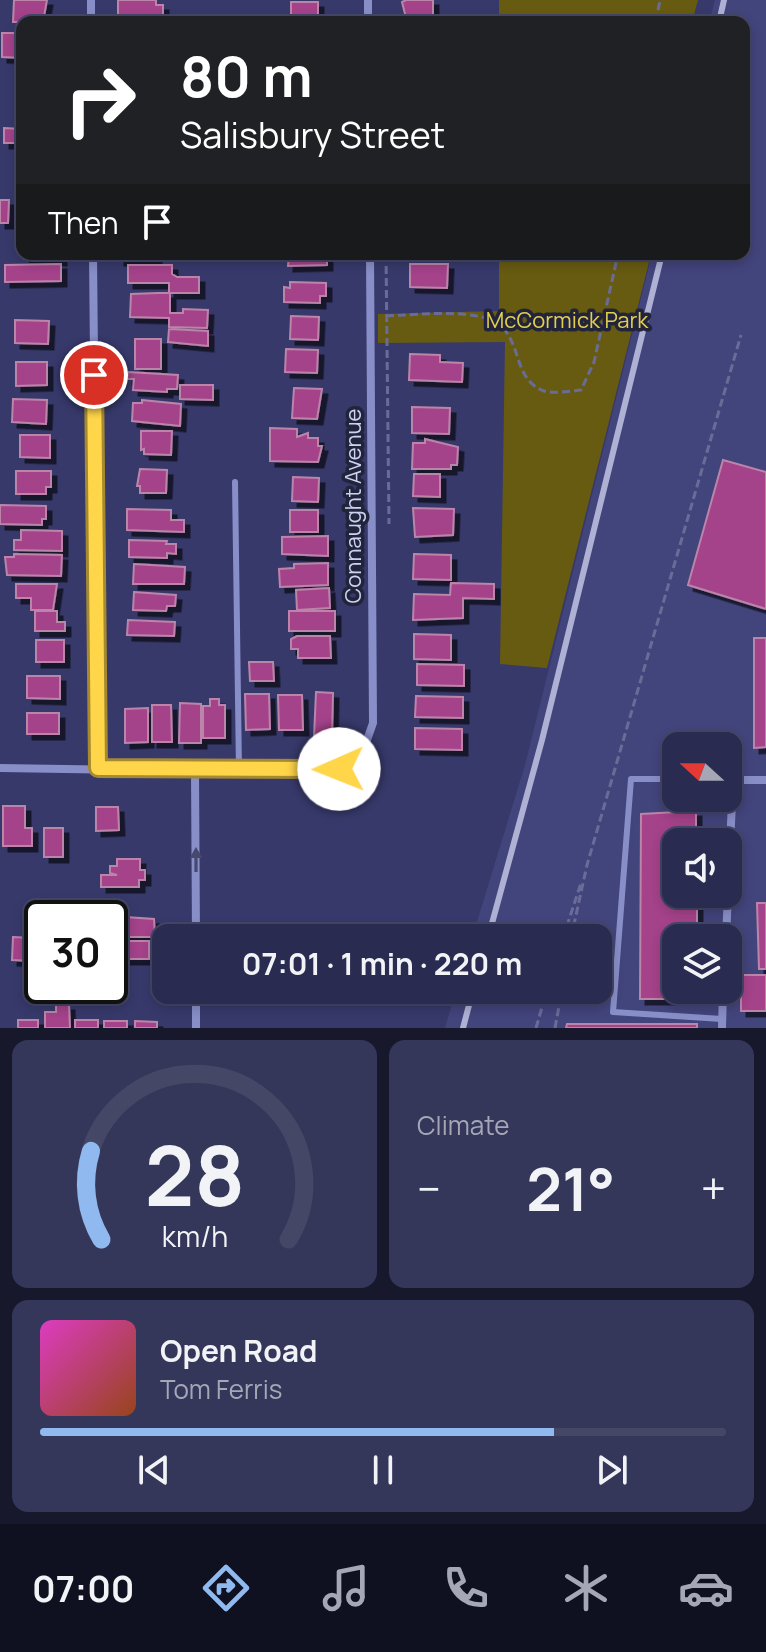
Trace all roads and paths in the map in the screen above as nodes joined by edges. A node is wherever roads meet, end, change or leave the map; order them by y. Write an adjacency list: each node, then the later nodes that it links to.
1 (93, 260): 10 (street)
2 (370, 260): 12 (street, Connaught Avenue)
3 (386, 260): 5 (path)
4 (617, 260): 5 (path)
5 (386, 316): 8 (path)
6 (741, 335): 16 (path)
7 (235, 482): 12 (lane)
8 (389, 524)
9 (0, 768): 10 (street)
10 (98, 768): 11 (street)
11 (195, 771): 12 (street); 17 (street, one-way to 11)
12 (239, 771)
13 (662, 779): 24 (lane)
14 (742, 780): 15 (street)
15 (766, 780)
16 (587, 865): 18 (path); 19 (path)
17 (196, 924)
18 (568, 924)
19 (574, 924)
20 (196, 1004): 25 (street)
21 (543, 1004): 26 (path)
22 (559, 1004): 27 (path)
23 (723, 1004): 24 (street)
24 (722, 1024)
25 (196, 1028)
26 (536, 1028)
27 (555, 1028)

